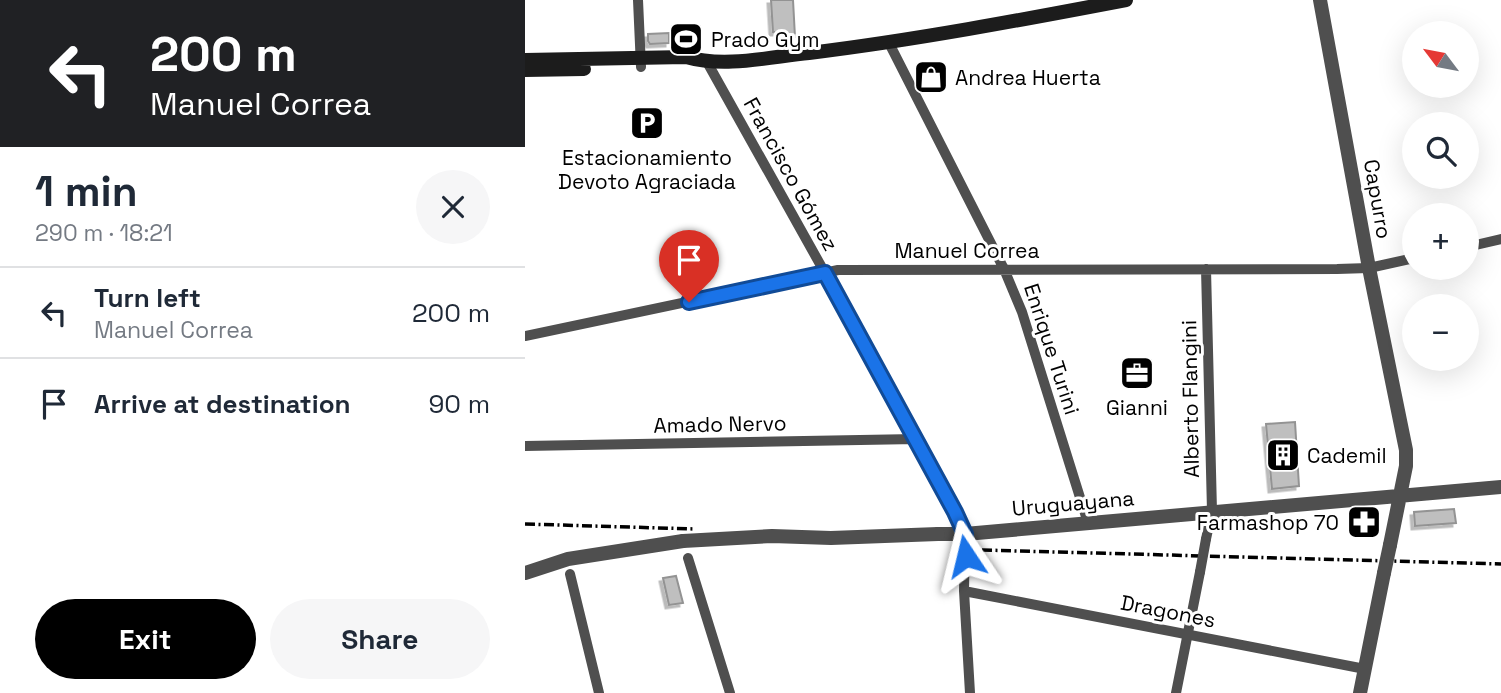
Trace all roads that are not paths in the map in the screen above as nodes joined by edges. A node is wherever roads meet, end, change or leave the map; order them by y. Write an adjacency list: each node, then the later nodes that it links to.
1 (638, 0): 7 (street)
2 (1320, 0): 12 (street, Capurro)
3 (1121, 1): 4 (main road)
4 (889, 43): 6 (main road); 13 (street, Enrique Turini)
5 (525, 60): 7 (main road)
6 (703, 62): 7 (main road); 15 (street, Francisco Gómez)
7 (640, 63): 8 (main road)
8 (525, 71)
9 (1501, 239): 10 (street)
10 (1479, 244)
11 (1402, 261): 12 (street, Manuel Correa)
12 (1369, 268): 14 (street, Manuel Correa); 20 (street, Capurro)
13 (1004, 269): 14 (street, Manuel Correa); 15 (street, Manuel Correa); 22 (street, Enrique Turini)
14 (1206, 269): 21 (street, Alberto Flangini)
15 (825, 273): 16 (street, Manuel Correa); 17 (street, Francisco Gómez)
16 (525, 336)
17 (916, 439): 18 (street, Amado Nervo); 23 (street, Francisco Gómez)
18 (525, 446)
19 (1501, 487): 20 (street, Uruguayana)
20 (1400, 495): 21 (street, Uruguayana); 29 (street, Capurro, bridge)
21 (1212, 511): 22 (street, Uruguayana); 28 (street, Alberto Flangini, bridge)
22 (1087, 523): 23 (street, Uruguayana)
23 (965, 534): 25 (street, Uruguayana, bridge); 27 (street, Francisco Gómez)
24 (688, 558): 31 (street)
25 (525, 573)
26 (570, 574): 30 (street)
27 (964, 591): 28 (street, Dragones); 32 (street, Francisco Gómez)
28 (1187, 635): 29 (street, Dragones); 33 (street, Alberto Flangini)
29 (1364, 669): 34 (street, Capurro)
30 (599, 693)
31 (730, 693)
32 (970, 693)
33 (1176, 693)
34 (1360, 693)

